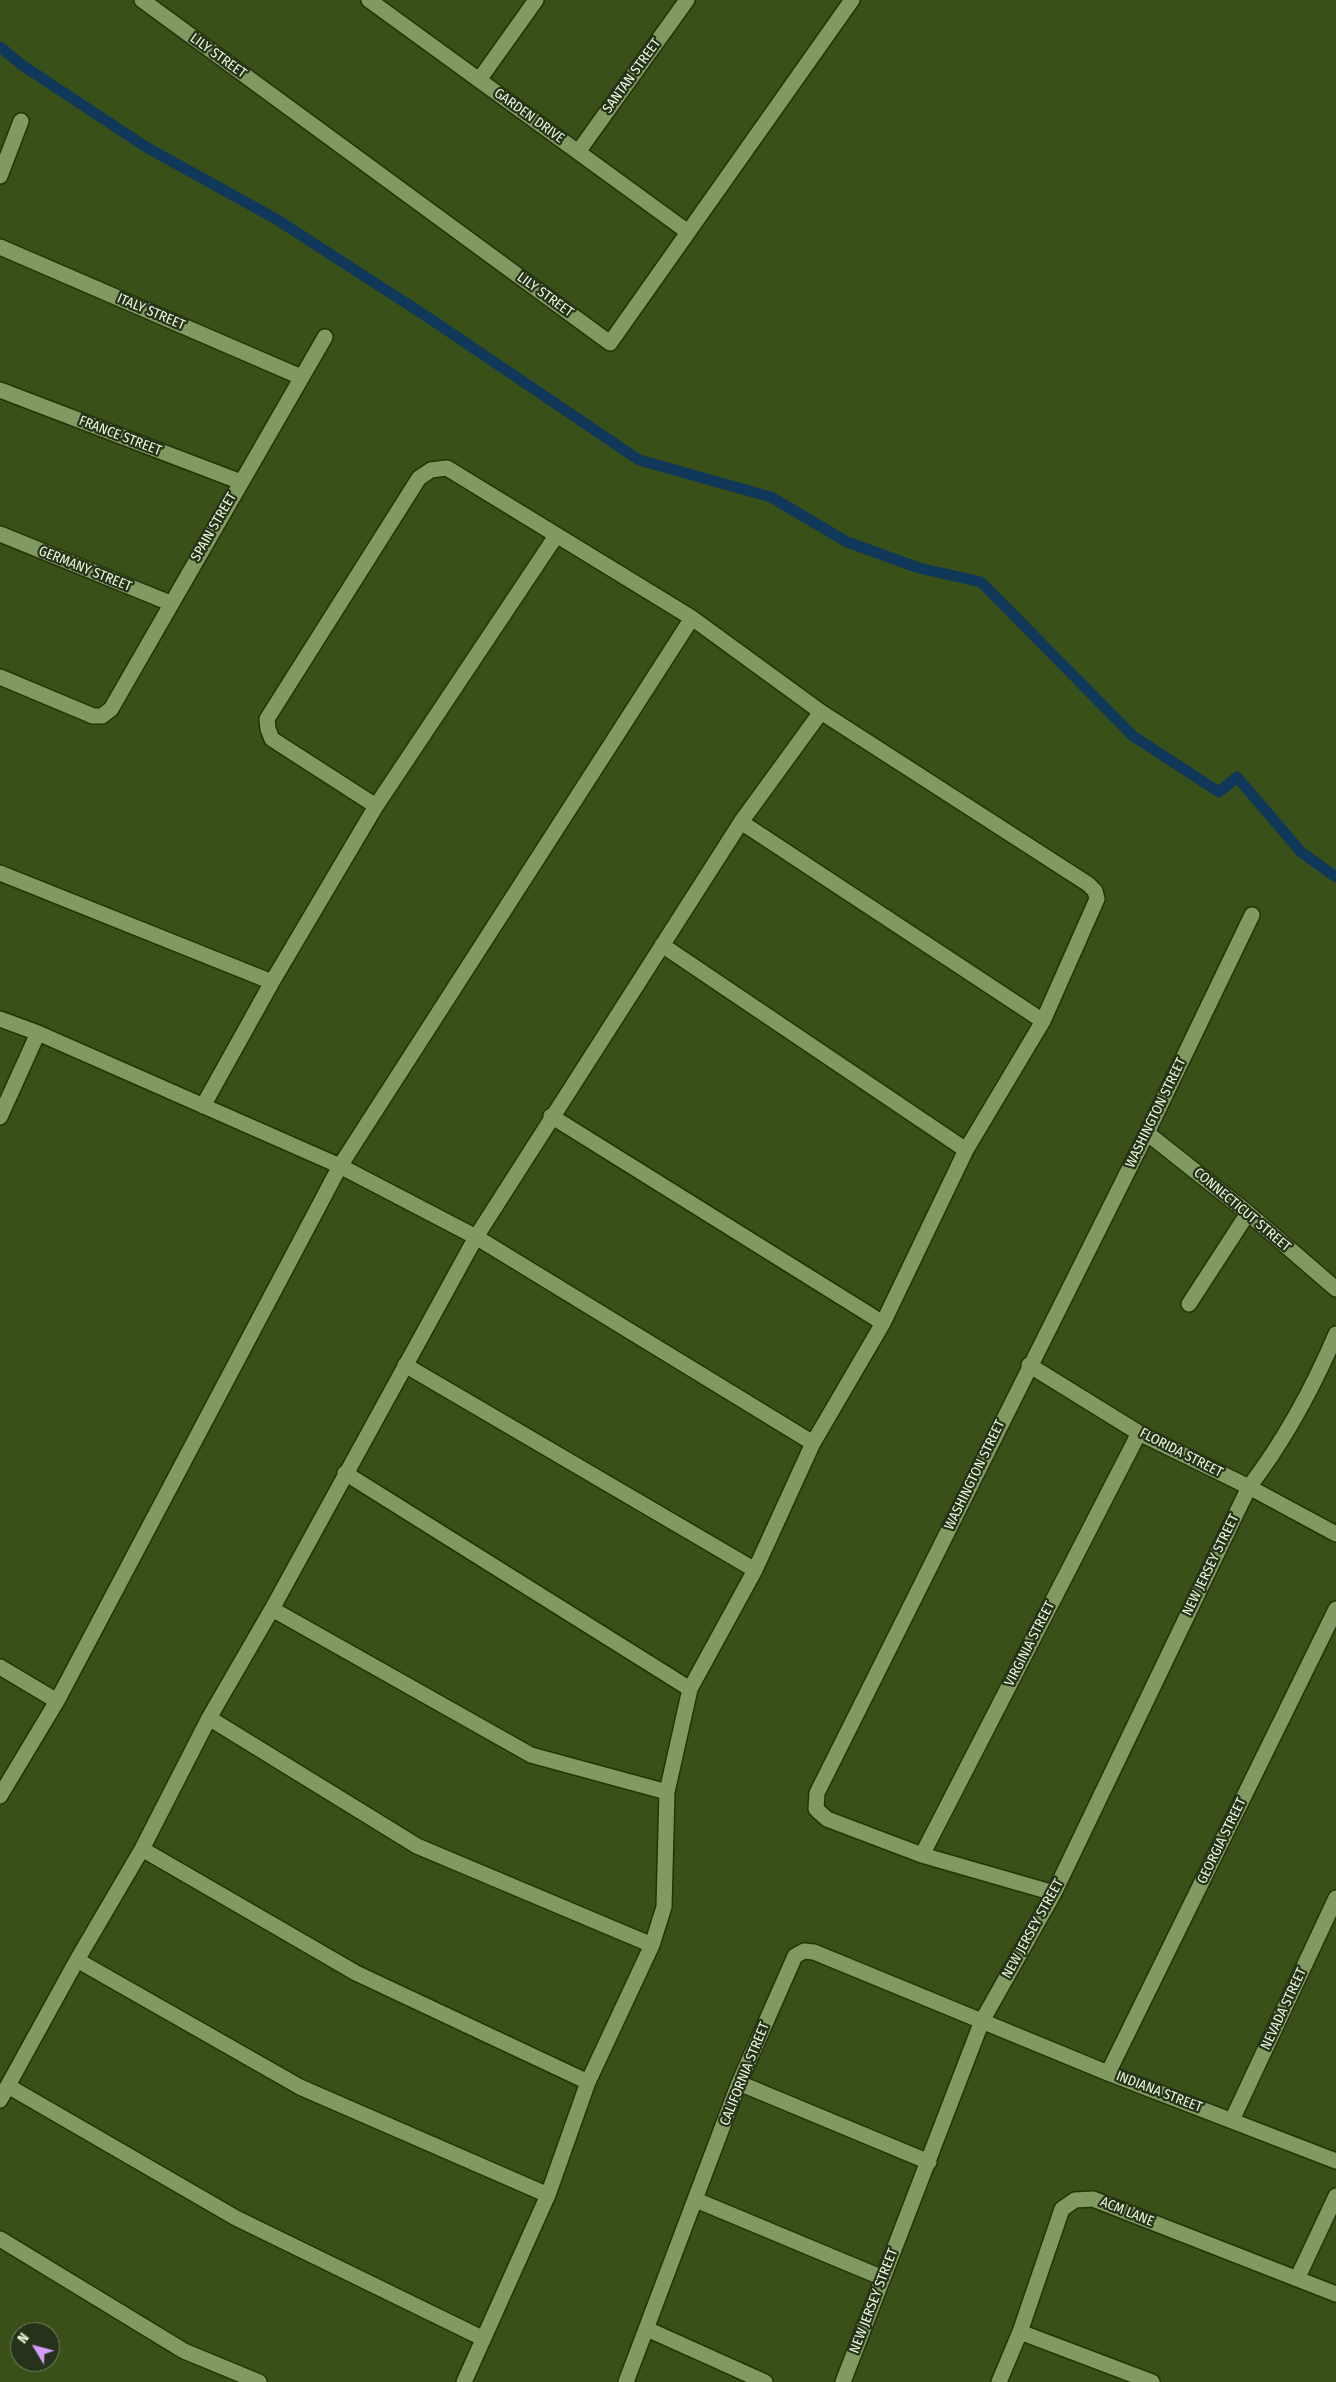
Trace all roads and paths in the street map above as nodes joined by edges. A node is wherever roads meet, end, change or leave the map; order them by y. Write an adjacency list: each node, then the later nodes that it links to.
1 (142, 0): 10 (street, LILY STREET)
2 (536, 0): 6 (street)
3 (687, 0): 8 (street, SANTAN STREET)
4 (852, 0): 10 (street, LILY STREET)
5 (376, 2): 6 (street, GARDEN DRIVE)
6 (480, 80): 8 (street, GARDEN DRIVE)
7 (21, 121): 9 (street)
8 (578, 152): 10 (street, GARDEN DRIVE)
9 (0, 176)
10 (688, 232)
11 (0, 247): 13 (street, ITALY STREET)
12 (325, 337): 13 (street, SPAIN STREET)
13 (301, 377): 15 (street, SPAIN STREET)
14 (0, 390): 15 (street, FRANCE STREET)
15 (241, 482): 18 (street, SPAIN STREET)
16 (0, 534): 18 (street, GERMANY STREET)
17 (556, 536): 19 (street); 22 (street); 22 (street)
18 (170, 603): 20 (street, SPAIN STREET)
19 (692, 618): 21 (street); 36 (street)
20 (0, 677)
21 (821, 712): 23 (street); 29 (street)
22 (376, 806): 27 (street)
23 (741, 822): 26 (street); 29 (street)
24 (0, 873): 27 (street)
25 (1252, 915): 34 (street, WASHINGTON STREET)
26 (662, 945): 32 (street); 35 (street)
27 (272, 982): 31 (street)
28 (0, 1019): 30 (street)
29 (1043, 1021): 35 (street)
30 (38, 1033): 31 (street); 33 (street)
31 (203, 1106): 36 (street)
32 (551, 1116): 38 (street); 41 (street)
33 (0, 1117)
34 (1147, 1133): 37 (street, CONNECTICUT STREET); 44 (street, WASHINGTON STREET)
35 (966, 1150): 41 (street)
36 (340, 1166): 38 (street); 55 (street)
37 (1248, 1213): 39 (street, CONNECTICUT STREET); 40 (street)
38 (476, 1237): 43 (street); 46 (street)
39 (1336, 1289)
40 (1189, 1304)
41 (884, 1323): 46 (street)
42 (1336, 1334): 48 (street, NEW JERSEY STREET)
43 (405, 1365): 47 (street); 50 (street)
44 (1030, 1365): 45 (street, FLORIDA STREET); 60 (street, WASHINGTON STREET)
45 (1139, 1433): 48 (street, FLORIDA STREET); 60 (street, VIRGINIA STREET)
46 (813, 1443): 50 (street)
47 (345, 1474): 51 (street); 54 (street)
48 (1249, 1487): 49 (street, FLORIDA STREET); 61 (street, NEW JERSEY STREET)
49 (1336, 1534)
50 (755, 1570): 54 (street)
51 (272, 1609): 56 (street); 57 (street)
52 (1336, 1609): 66 (street, GEORGIA STREET)
53 (0, 1668): 55 (street)
54 (690, 1689): 57 (street)
55 (57, 1701): 58 (street)
56 (209, 1718): 59 (street); 63 (street)
57 (667, 1792): 63 (street)
58 (0, 1796)
59 (142, 1849): 64 (street); 67 (street)
60 (922, 1855): 61 (street, WASHINGTON STREET)
61 (1054, 1893): 65 (street, NEW JERSEY STREET)
62 (1336, 1898): 71 (street, NEVADA STREET)
63 (652, 1945): 67 (street)
64 (77, 1960): 69 (street); 74 (street)
65 (982, 2021): 66 (street, INDIANA STREET); 68 (street, CALIFORNIA STREET); 73 (street, NEW JERSEY STREET)
66 (1108, 2073): 71 (street, INDIANA STREET)
67 (588, 2082): 74 (street)
68 (739, 2083): 73 (street); 76 (street, CALIFORNIA STREET)
69 (8, 2086): 70 (street); 83 (street)
70 (0, 2100)
71 (1232, 2120): 72 (street, INDIANA STREET)
72 (1336, 2161)
73 (929, 2162): 78 (street, NEW JERSEY STREET)
74 (548, 2195): 83 (street)
75 (1336, 2196): 79 (street)
76 (696, 2200): 78 (street); 81 (street, CALIFORNIA STREET)
77 (0, 2239): 85 (street)
78 (883, 2278): 89 (street, NEW JERSEY STREET)
79 (1297, 2279): 80 (street, ACM LANE); 82 (street, ACM LANE)
80 (1336, 2294)
81 (647, 2329): 87 (street, CALIFORNIA STREET); 88 (street)
82 (1020, 2332): 84 (street); 90 (street, ACM LANE)
83 (482, 2338): 86 (street)
84 (1131, 2378): 91 (street)
85 (259, 2382)
86 (464, 2382)
87 (626, 2382)
88 (765, 2382)
89 (843, 2382)
90 (999, 2382)
91 (1152, 2382)

